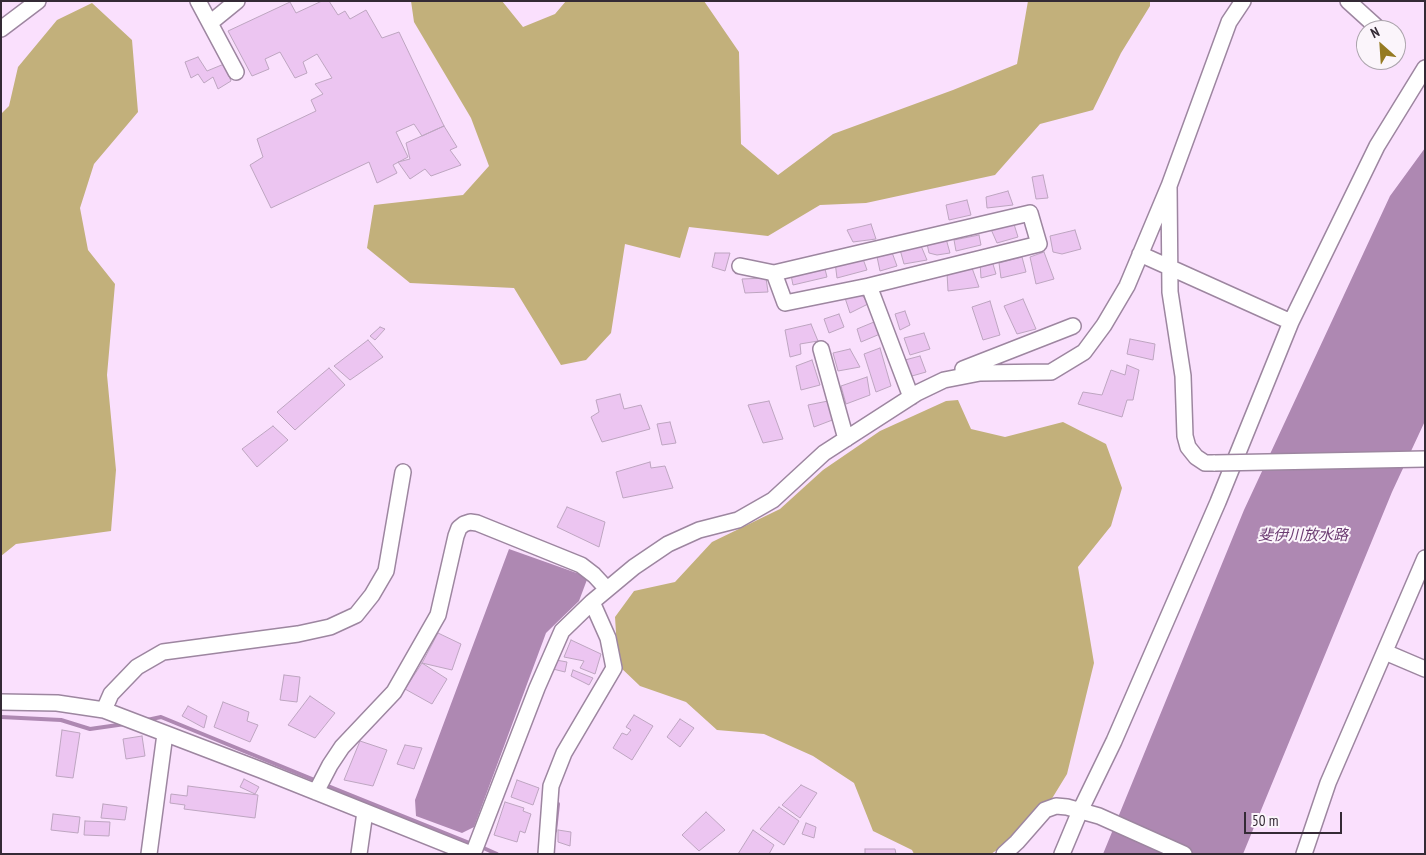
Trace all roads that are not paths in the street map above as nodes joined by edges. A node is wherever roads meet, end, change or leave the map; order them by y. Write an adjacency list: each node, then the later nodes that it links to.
1 (38, 1): 8 (street)
2 (198, 1): 7 (street)
3 (237, 1): 7 (street)
4 (1243, 1): 11 (street)
5 (1348, 1): 6 (street)
6 (1369, 20)
7 (210, 24): 10 (street)
8 (1, 28)
9 (1425, 68): 17 (street)
10 (236, 72)
11 (1169, 186): 12 (street); 14 (street)
12 (1140, 254): 14 (street); 20 (street)
13 (740, 266): 15 (street)
14 (1169, 266): 17 (street); 23 (street, bridge)
15 (774, 273): 16 (street); 16 (street)
16 (869, 286): 21 (street)
17 (1291, 322): 34 (street)
18 (1073, 326): 20 (street)
19 (821, 349): 22 (street)
20 (944, 380): 21 (street)
21 (911, 397): 22 (street)
22 (846, 439): 26 (street)
23 (1425, 458)
24 (403, 472): 31 (street)
25 (1425, 558): 28 (street)
26 (607, 589): 27 (street); 33 (street)
27 (592, 602): 38 (street); 39 (street)
28 (1385, 652): 29 (street); 43 (street)
29 (1425, 669)
30 (1, 702): 31 (street)
31 (104, 710): 32 (street)
32 (165, 734): 33 (street); 36 (street)
33 (316, 792): 35 (street)
34 (1080, 811): 40 (street); 41 (street); 42 (street)
35 (365, 812): 37 (street); 38 (street)
36 (149, 854)
37 (359, 854)
38 (472, 854)
39 (546, 854)
40 (1004, 854)
41 (1062, 854)
42 (1184, 854)
43 (1304, 854)

